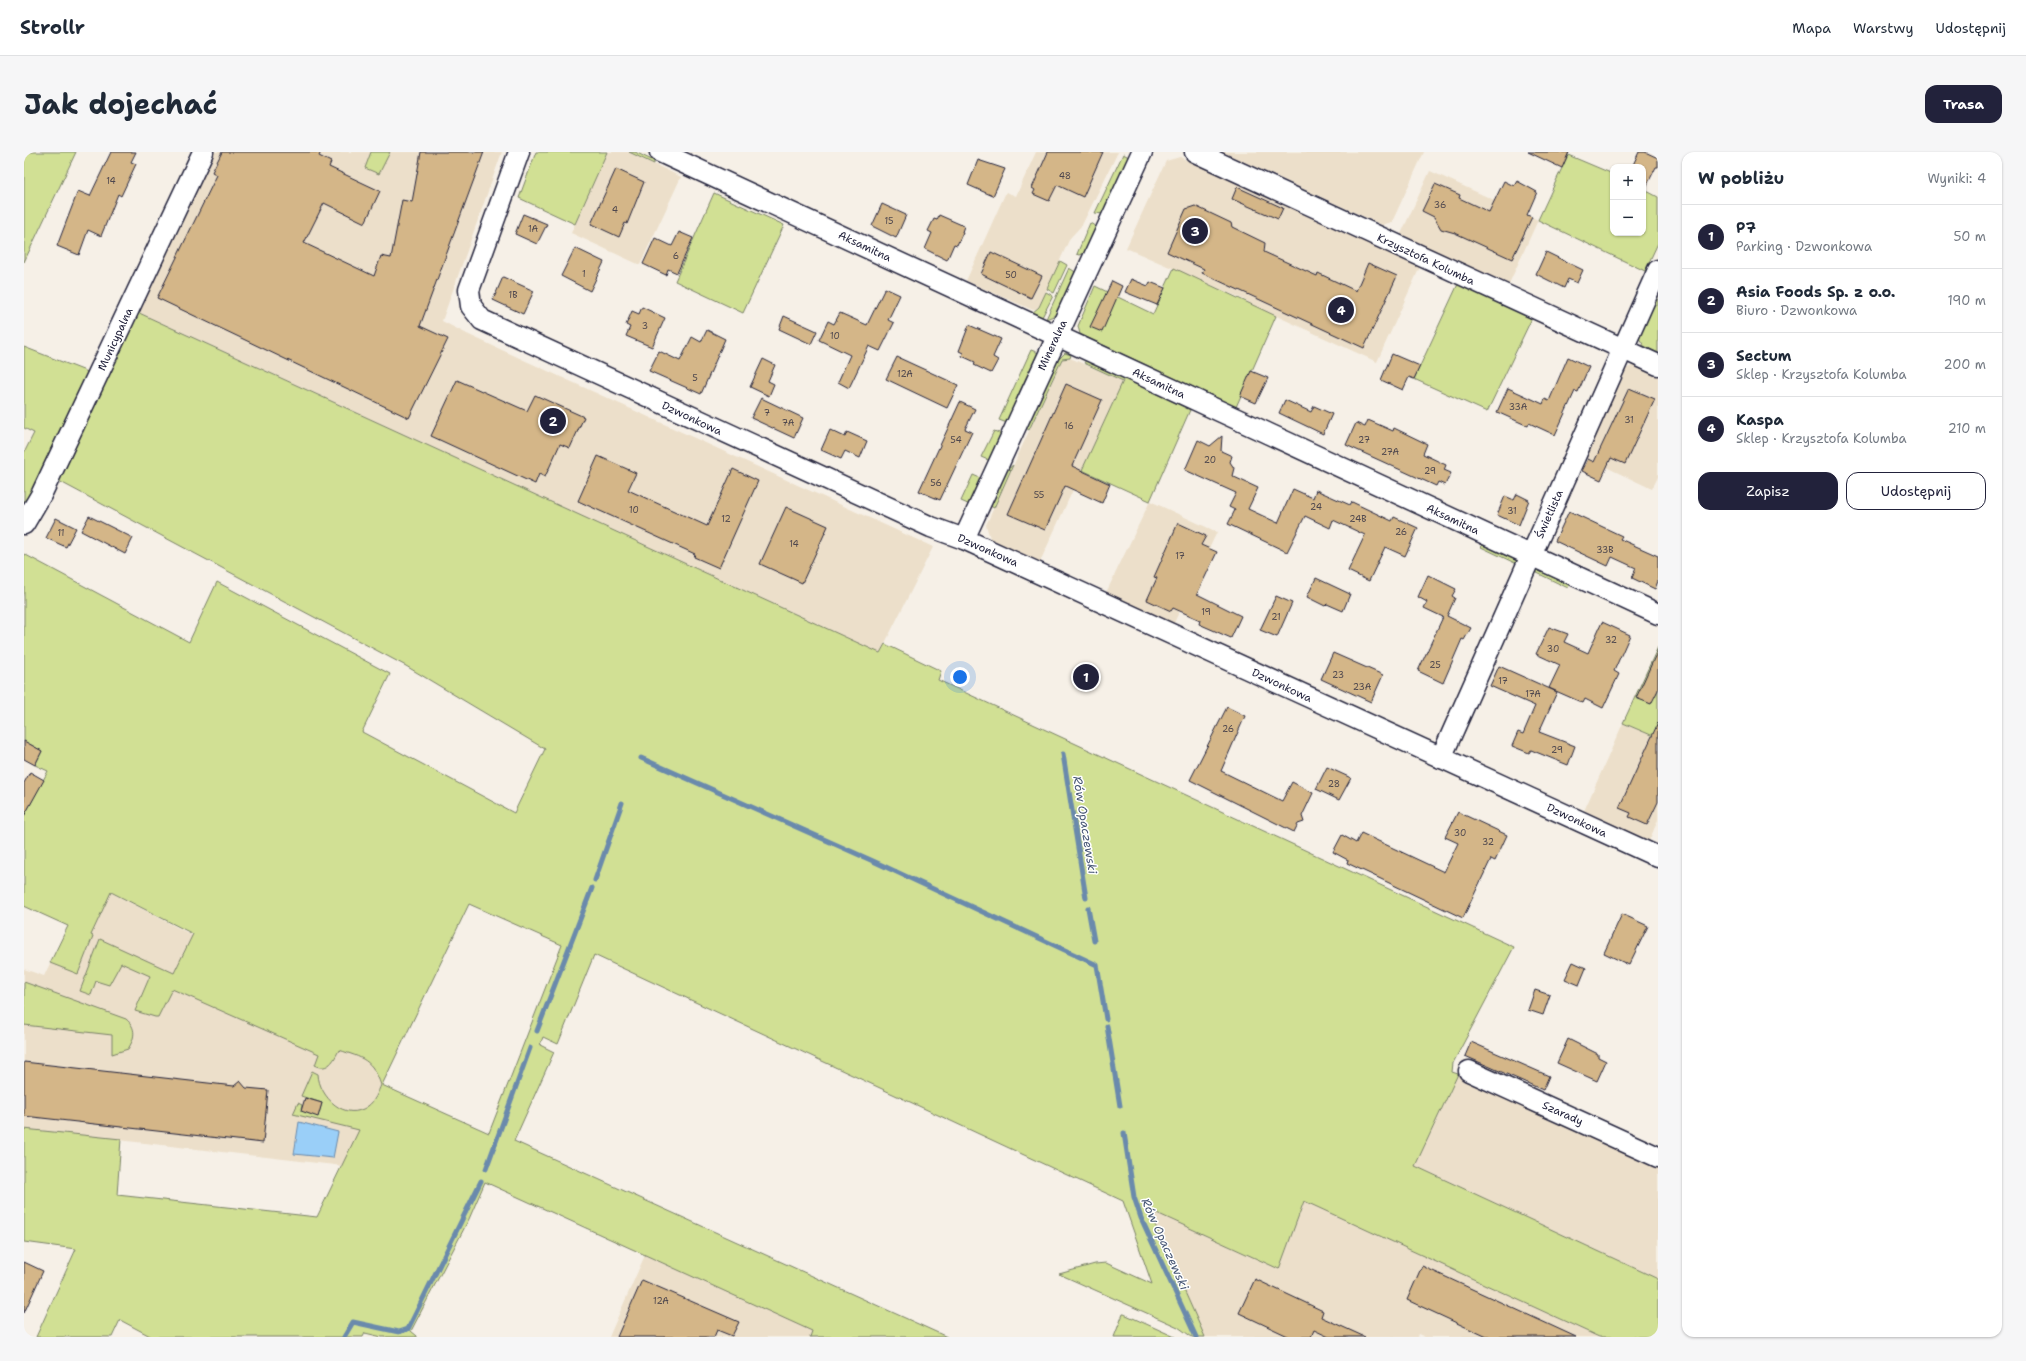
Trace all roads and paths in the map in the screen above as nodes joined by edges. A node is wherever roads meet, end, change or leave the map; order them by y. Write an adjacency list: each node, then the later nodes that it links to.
1 (203, 152): 10 (street, Municypalna)
2 (519, 152): 11 (street, Dzwonkowa)
3 (660, 152): 7 (street, Aksamitna)
4 (1142, 152): 7 (street, Mineralna)
5 (1194, 152): 8 (street, Krzysztofa Kolumba)
6 (1658, 270): 8 (street, Świetlista)
7 (1057, 335): 11 (street, Mineralna); 12 (street, Aksamitna)
8 (1623, 349): 9 (street, Krzysztofa Kolumba); 12 (street, Świetlista)
9 (1658, 365)
10 (24, 524)
11 (964, 539): 14 (street, Dzwonkowa)
12 (1531, 555): 13 (street, Aksamitna); 14 (street, Świetlista)
13 (1658, 614)
14 (1441, 758): 15 (street, Dzwonkowa)
15 (1658, 857)
16 (1469, 1071): 17 (street, Szarady)
17 (1658, 1157)

